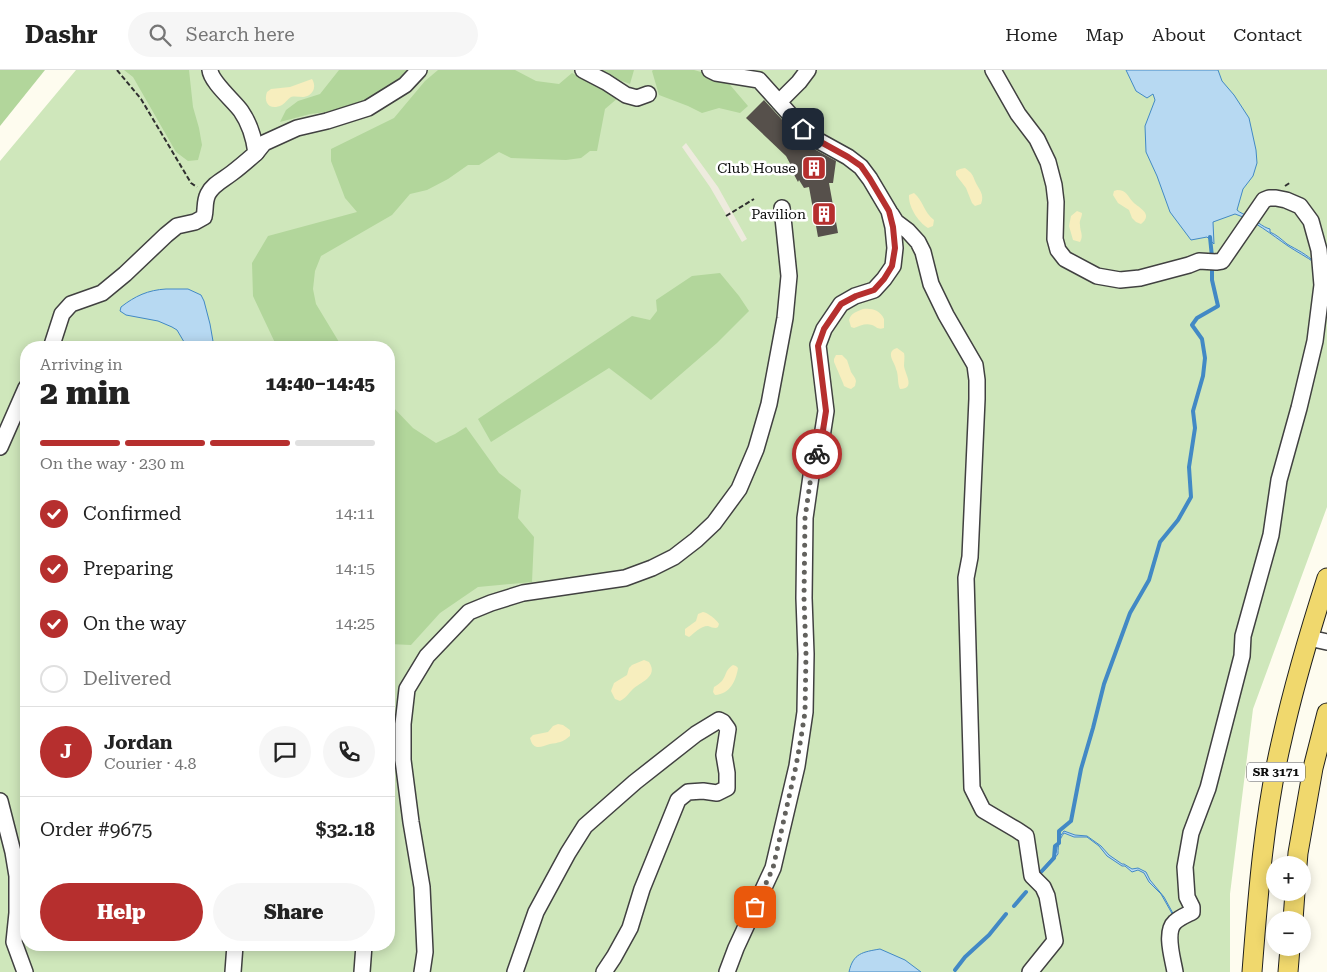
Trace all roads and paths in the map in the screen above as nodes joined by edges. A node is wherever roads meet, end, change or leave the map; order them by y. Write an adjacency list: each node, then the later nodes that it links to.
1 (117, 70): 12 (path)
2 (210, 70): 11 (lane)
3 (418, 70): 11 (lane)
4 (583, 70): 9 (lane)
5 (710, 70): 8 (lane)
6 (808, 70): 10 (lane)
7 (993, 70): 36 (lane)
8 (756, 75): 10 (lane)
9 (648, 94)
10 (778, 102): 15 (lane)
11 (256, 153): 12 (lane)
12 (210, 192): 17 (lane)
13 (754, 200): 16 (path)
14 (782, 208): 31 (lane)
15 (889, 211): 34 (lane); 35 (lane)
16 (726, 216)
17 (53, 341)
18 (20, 402): 19 (lane)
19 (0, 447)
20 (1327, 578): 21 (main road, SR 3171)
21 (1318, 640): 37 (main road, SR 3171)
22 (1327, 713): 24 (main road, SR 3171)
23 (0, 801): 28 (lane)
24 (1298, 856)
25 (235, 951): 29 (lane)
26 (364, 951): 30 (lane)
27 (1289, 956): 38 (main road)
28 (25, 972)
29 (233, 972)
30 (362, 972)
31 (422, 972)
32 (515, 972): 33 (lane)
33 (604, 972)
34 (727, 972)
35 (1030, 972)
36 (1175, 972)
37 (1252, 972)
38 (1288, 972)

